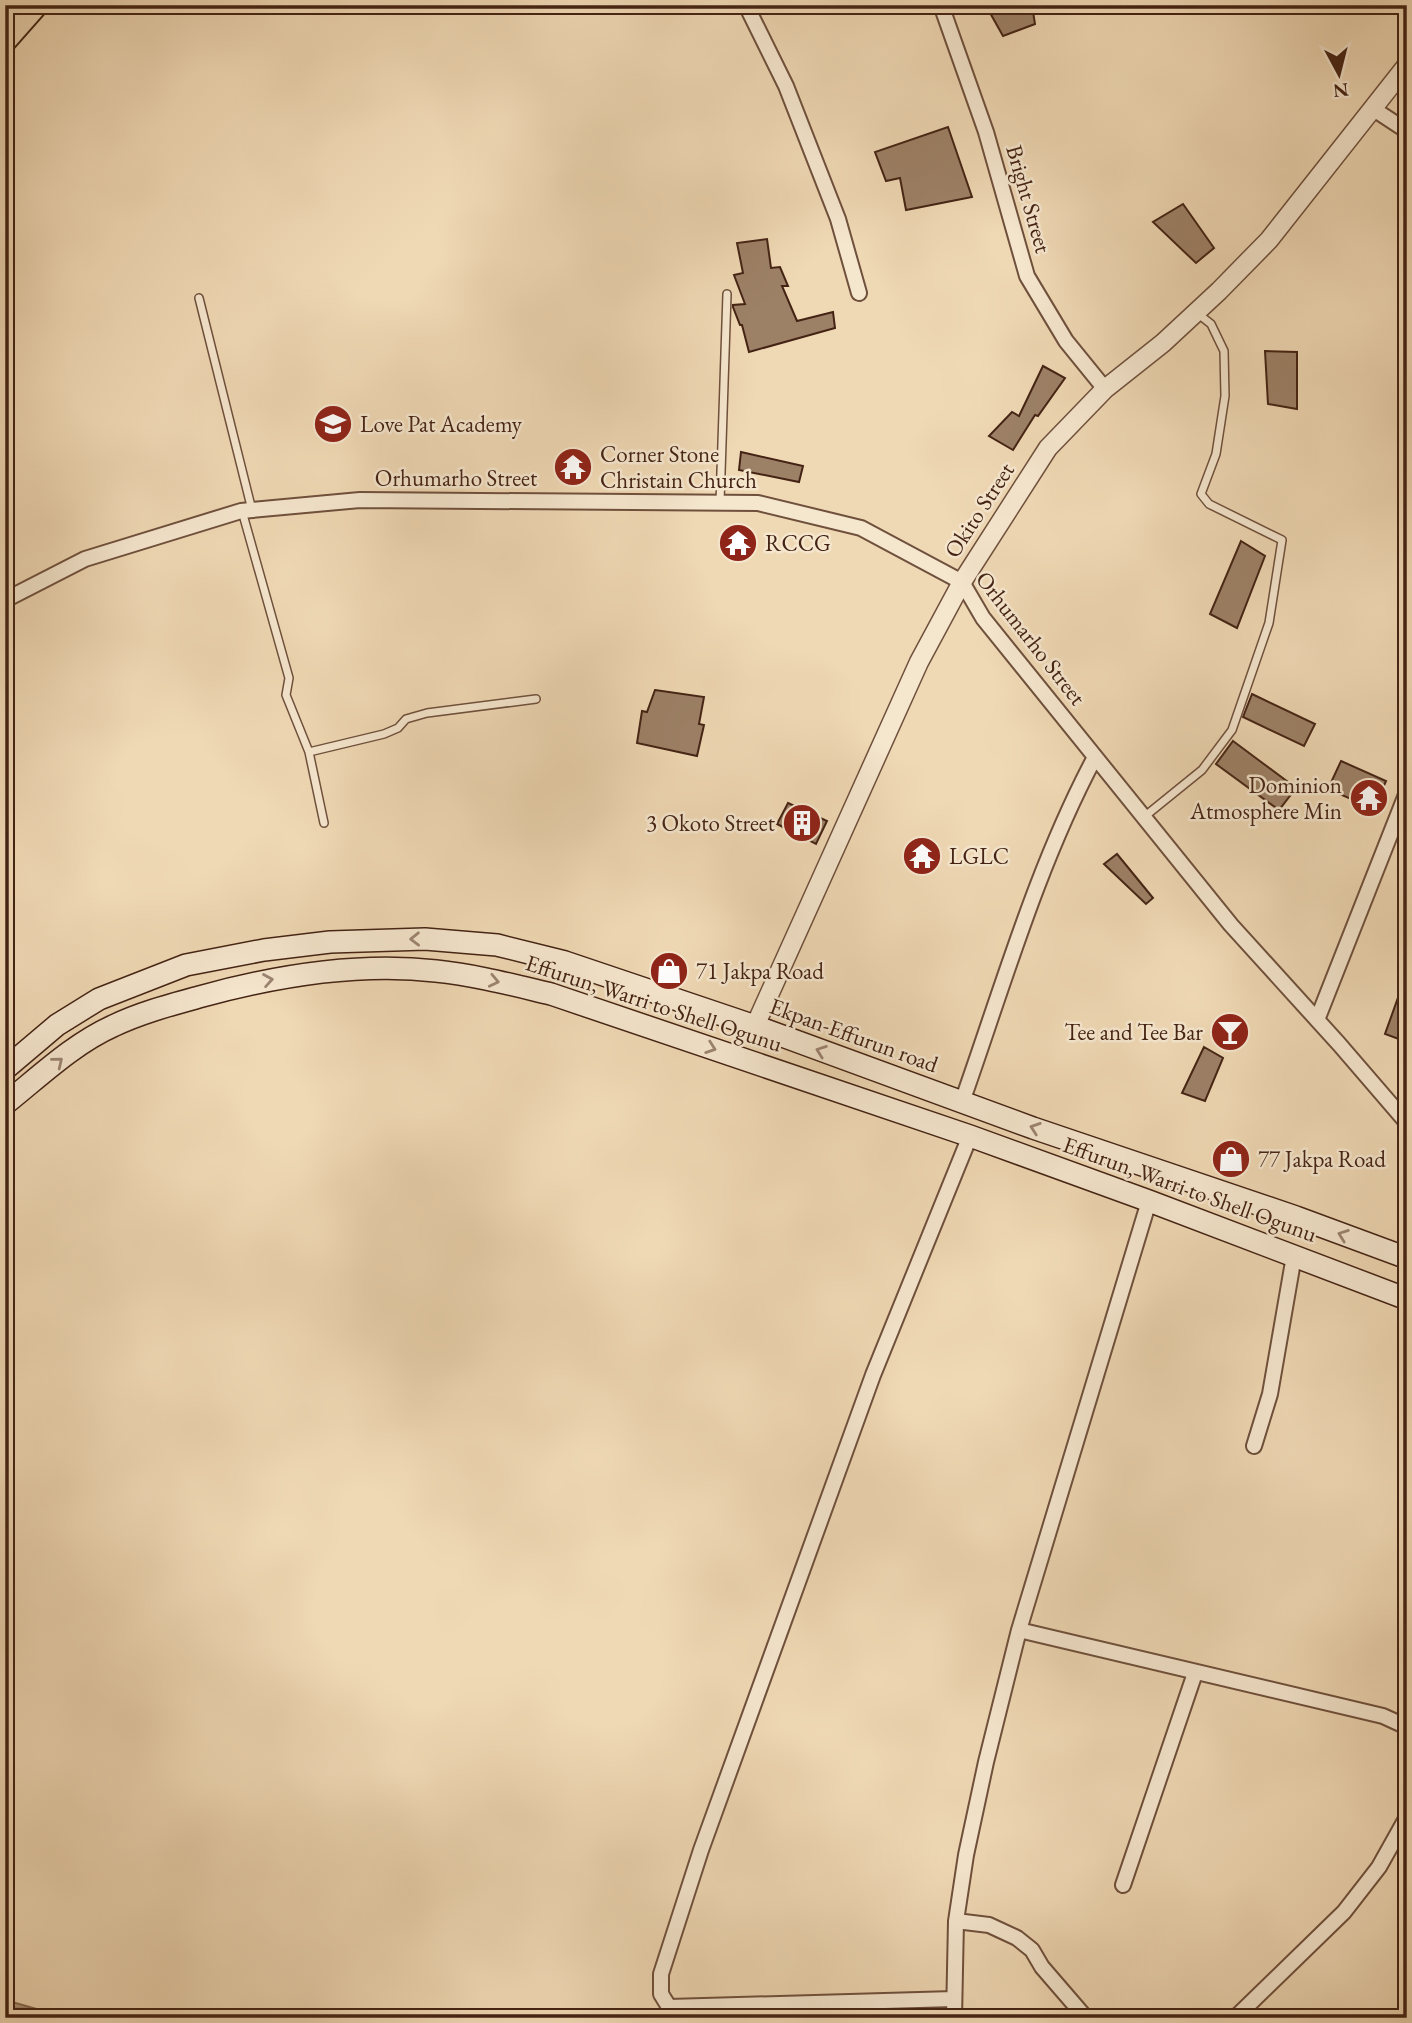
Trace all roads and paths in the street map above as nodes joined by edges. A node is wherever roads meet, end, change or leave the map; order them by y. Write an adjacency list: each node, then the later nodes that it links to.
1 (35, 5): 4 (highway)
2 (746, 5): 8 (street)
3 (941, 5): 12 (street, Bright Street)
4 (5, 39)
5 (1407, 65): 6 (street, Okito Street)
6 (1372, 108): 7 (street); 11 (street, Okito Street)
7 (1407, 131)
8 (859, 293)
9 (727, 294): 13 (lane)
10 (199, 298): 14 (lane)
11 (1196, 313): 12 (street, Okito Street); 21 (lane)
12 (1105, 389): 15 (street, Okito Street)
13 (720, 503): 14 (street, Orhumarho Street); 15 (street, Orhumarho Street)
14 (247, 510): 16 (street, Orhumarho Street); 18 (lane)
15 (962, 582): 19 (street, Orhumarho Street); 26 (street, Okito Street)
16 (5, 600)
17 (536, 699): 18 (lane)
18 (309, 752): 22 (lane)
19 (1095, 757): 21 (street, Orhumarho Street); 28 (street)
20 (1407, 792): 25 (street)
21 (1143, 817): 25 (street, Orhumarho Street)
22 (324, 823)
23 (565, 962): 24 (main road); 26 (main road, Ekpan-Effurun road); 27 (main road, Ekpan-Effurun road, one-way to 27)
24 (551, 995): 29 (main road, Effurun, Warri to Shell Ogunu, one-way to 24); 31 (main road, Effurun, Warri to Shell Ogunu, one-way to 31)
25 (1317, 1020): 30 (street, Orhumarho Street)
26 (755, 1026): 28 (main road, Ekpan-Effurun road, one-way to 26)
27 (5, 1069)
28 (962, 1102): 34 (main road, Ekpan-Effurun road, one-way to 28)
29 (5, 1104)
30 (1407, 1123)
31 (970, 1136): 32 (main road, Effurun, Warri to Shell Ogunu); 43 (street)
32 (1149, 1201): 33 (main road, Effurun, Warri to Shell Ogunu); 37 (street)
33 (1294, 1256): 35 (main road, Effurun, Warri to Shell Ogunu); 36 (street)
34 (1407, 1258)
35 (1407, 1299)
36 (1254, 1446)
37 (1019, 1630): 38 (street); 42 (street)
38 (1195, 1672): 39 (street); 41 (street)
39 (1407, 1727)
40 (1407, 1817): 46 (street)
41 (1123, 1885)
42 (956, 1921): 43 (street); 45 (street)
43 (954, 1999): 44 (street)
44 (954, 2018)
45 (1086, 2018)
46 (1235, 2018)

